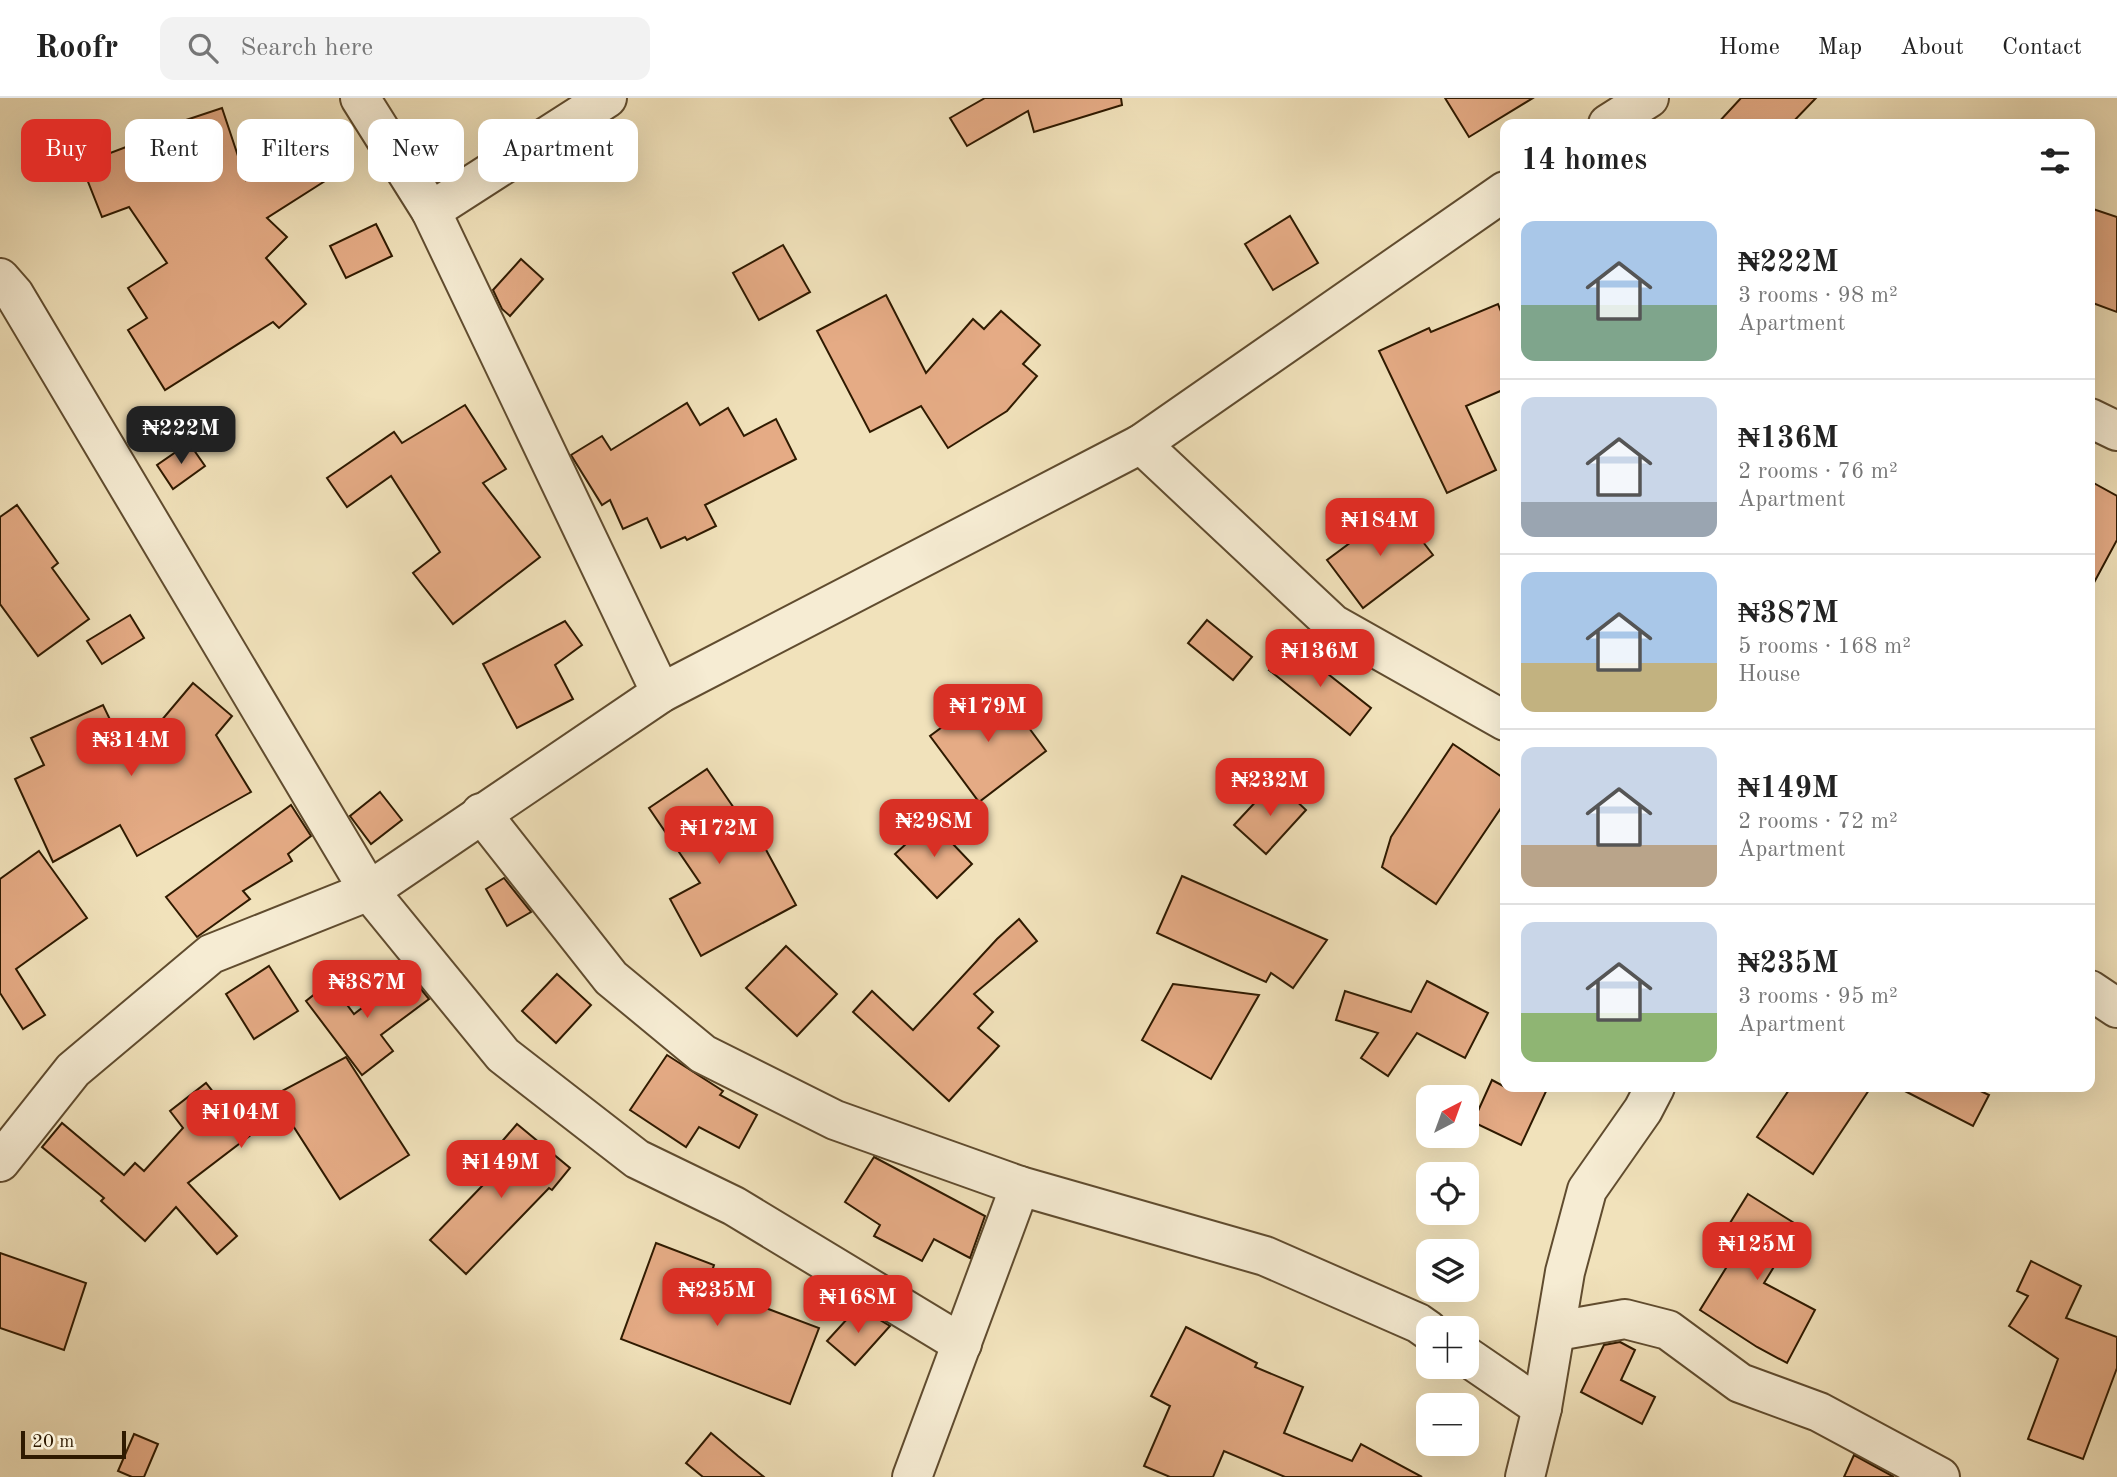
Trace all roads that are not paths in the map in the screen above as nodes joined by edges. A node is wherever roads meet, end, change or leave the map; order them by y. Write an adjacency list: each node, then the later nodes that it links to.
1 (360, 98): 4 (street)
2 (607, 98): 4 (street)
3 (1500, 194): 8 (street)
4 (431, 211): 9 (street)
5 (0, 278): 12 (street)
6 (2095, 420): 7 (street)
7 (2117, 431)
8 (1141, 444): 9 (street); 10 (street)
9 (661, 693): 11 (street)
10 (1500, 718)
11 (481, 813): 12 (street); 17 (street)
12 (369, 891): 16 (street); 20 (street)
13 (2095, 993): 14 (street)
14 (2117, 1008)
15 (1652, 1092): 19 (street)
16 (0, 1162)
17 (1020, 1186): 18 (street); 20 (street)
18 (1416, 1323)
19 (1557, 1331): 22 (street); 25 (street)
20 (962, 1344): 23 (street)
21 (1479, 1365): 22 (street)
22 (1542, 1408): 24 (street)
23 (912, 1477)
24 (1525, 1477)
25 (1941, 1477)

